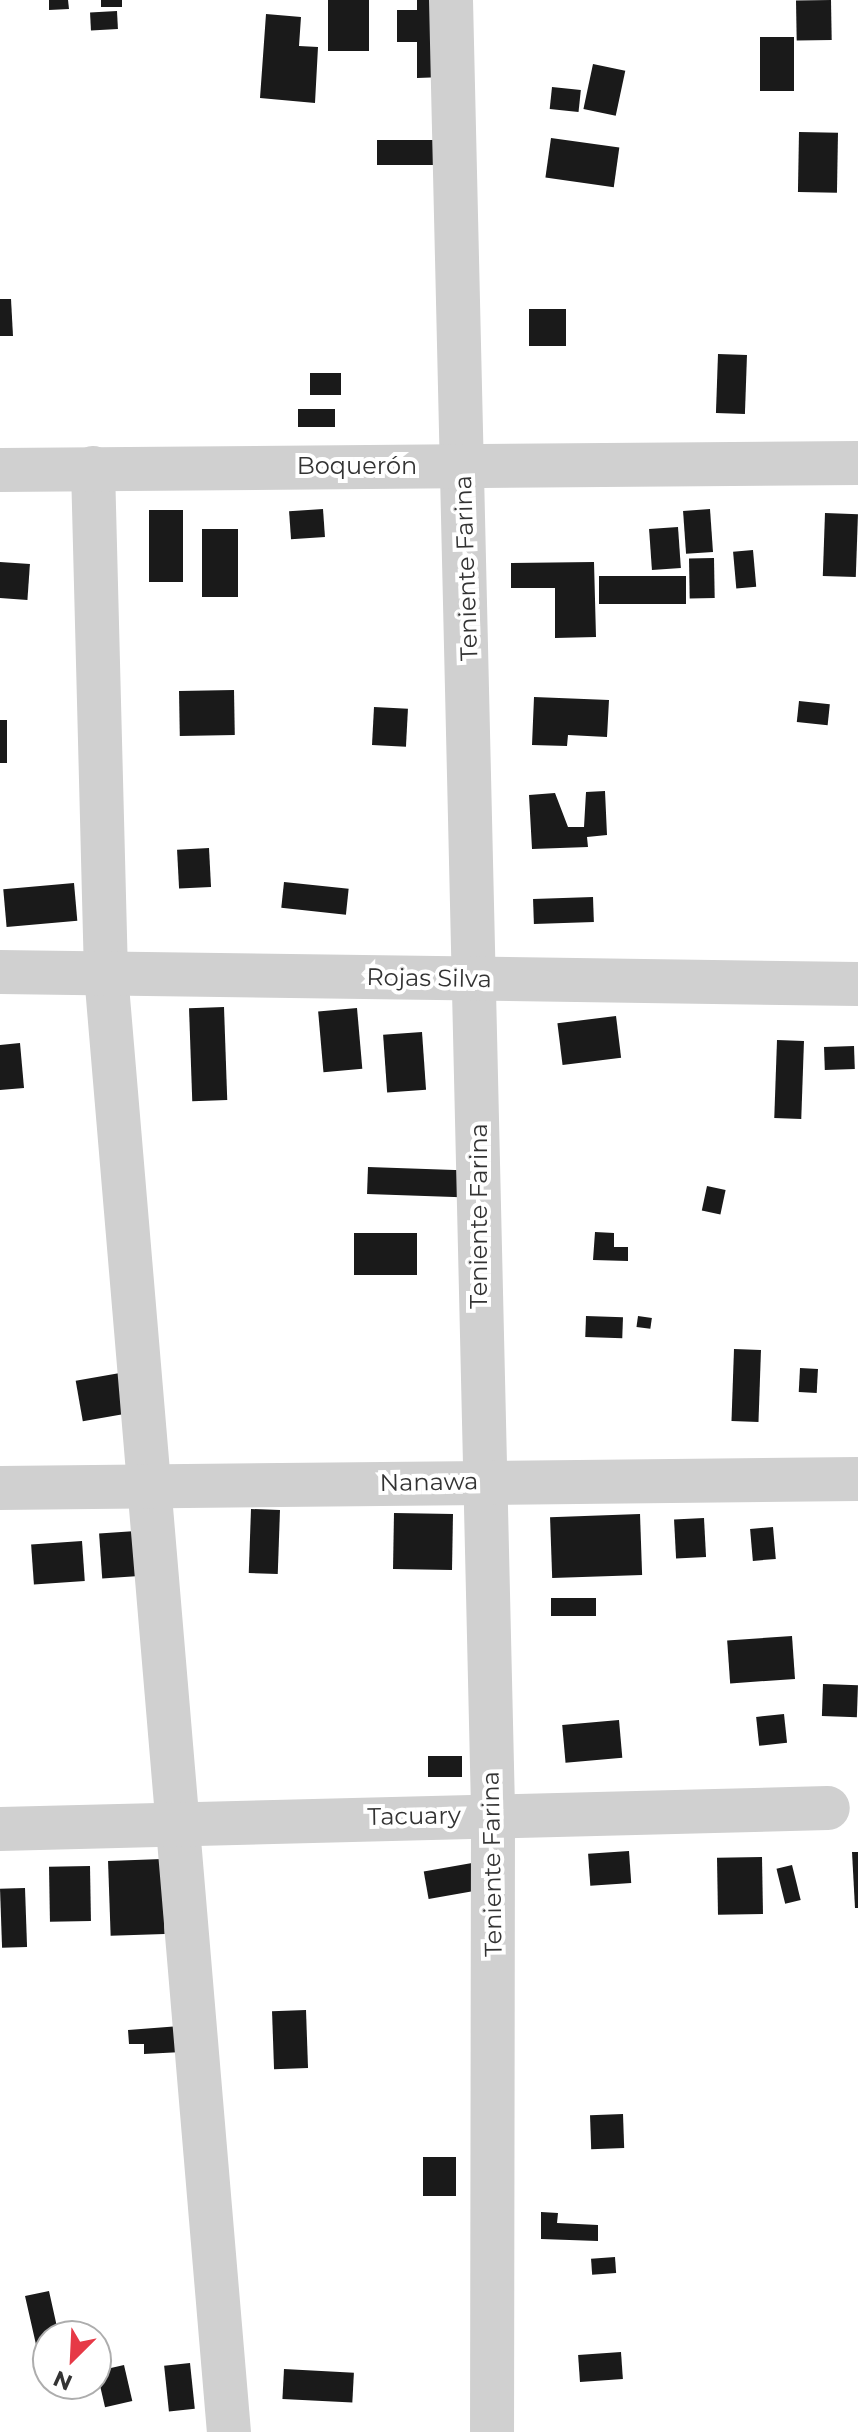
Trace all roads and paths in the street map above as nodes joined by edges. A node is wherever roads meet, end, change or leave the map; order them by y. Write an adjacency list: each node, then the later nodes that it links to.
1 (451, 0): 3 (street, Teniente Farina)
2 (858, 463): 3 (street, Boquerón)
3 (463, 465): 4 (street, Boquerón); 8 (street, Teniente Farina)
4 (93, 468): 5 (street, Boquerón); 7 (street)
5 (0, 470)
6 (0, 972): 7 (street, Rojas Silva)
7 (106, 974): 8 (street, Rojas Silva); 12 (street)
8 (478, 979): 9 (street, Rojas Silva); 11 (street, Teniente Farina)
9 (858, 984)
10 (858, 1479): 11 (street, Nanawa)
11 (480, 1482): 12 (street, Nanawa); 15 (street, Teniente Farina)
12 (153, 1485): 13 (street, Nanawa); 16 (street)
13 (0, 1488)
14 (828, 1808): 15 (street, Tacuary)
15 (493, 1814): 16 (street, Tacuary); 19 (street, Teniente Farina)
16 (182, 1820): 17 (street, Tacuary); 18 (street)
17 (0, 1829)
18 (229, 2432)
19 (492, 2432)

